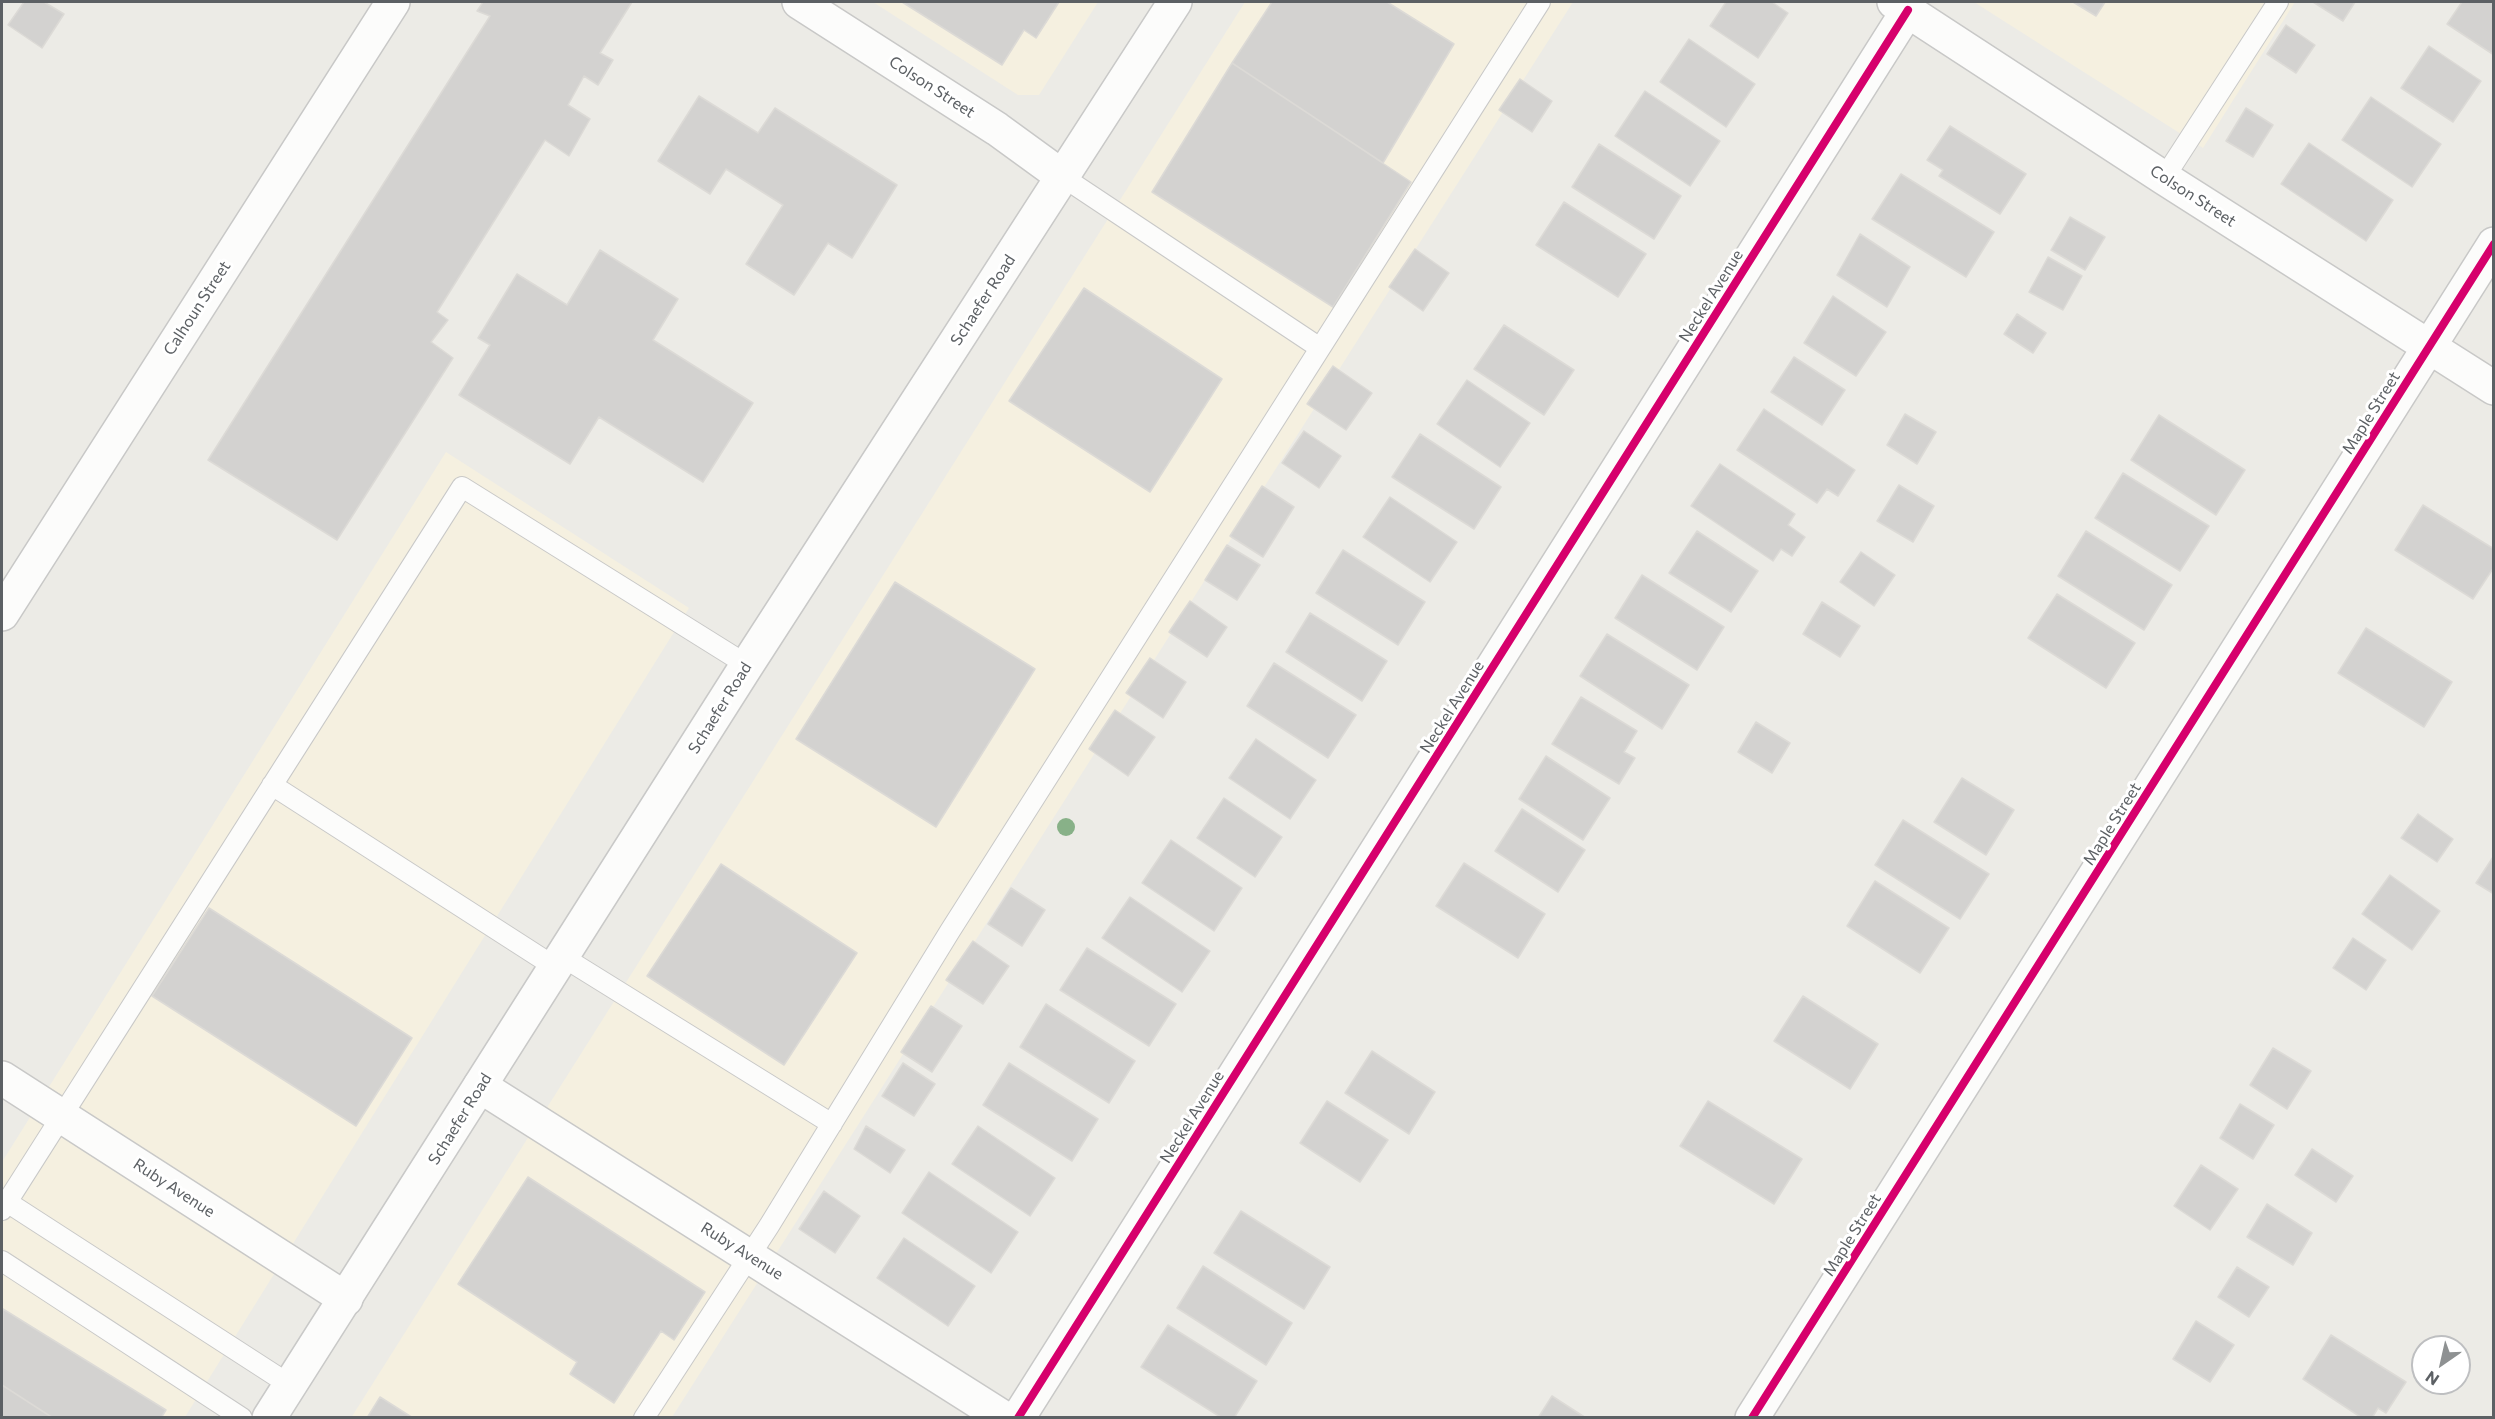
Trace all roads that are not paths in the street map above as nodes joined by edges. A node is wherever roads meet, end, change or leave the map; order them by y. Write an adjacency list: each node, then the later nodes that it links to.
1 (393, 2): 13 (street, Calhoun Street)
2 (799, 2): 7 (street, Colson Street)
3 (1175, 2): 7 (street, Schaefer Road)
4 (1540, 2): 11 (lane)
5 (2278, 2): 8 (lane)
6 (1901, 6): 8 (street, Colson Street); 30 (street, Neckel Avenue)
7 (1063, 177): 11 (lane); 14 (street, Schaefer Road)
8 (2164, 178): 10 (street, Colson Street)
9 (2493, 244): 10 (street, Maple Street)
10 (2429, 347): 12 (street, Colson Street); 31 (street, Maple Street)
11 (1320, 348): 20 (lane)
12 (2493, 388)
13 (2, 614)
14 (747, 665): 15 (lane); 16 (street, Schaefer Road)
15 (272, 784): 16 (lane); 19 (lane)
16 (559, 962): 18 (street, Schaefer Road); 20 (lane)
17 (2, 1078): 19 (street, Ruby Avenue)
18 (480, 1086): 22 (street, Ruby Avenue); 24 (street, Schaefer Road)
19 (62, 1116): 21 (lane); 24 (street, Ruby Avenue)
20 (832, 1124): 22 (lane)
21 (4, 1206): 25 (lane)
22 (750, 1256): 28 (lane); 29 (street, Ruby Avenue)
23 (2, 1261): 26 (lane)
24 (346, 1299): 25 (street, Schaefer Road)
25 (290, 1385): 27 (street, Schaefer Road)
26 (242, 1418)
27 (269, 1418)
28 (644, 1418)
29 (1004, 1418)
30 (1018, 1418)
31 (1752, 1418)

